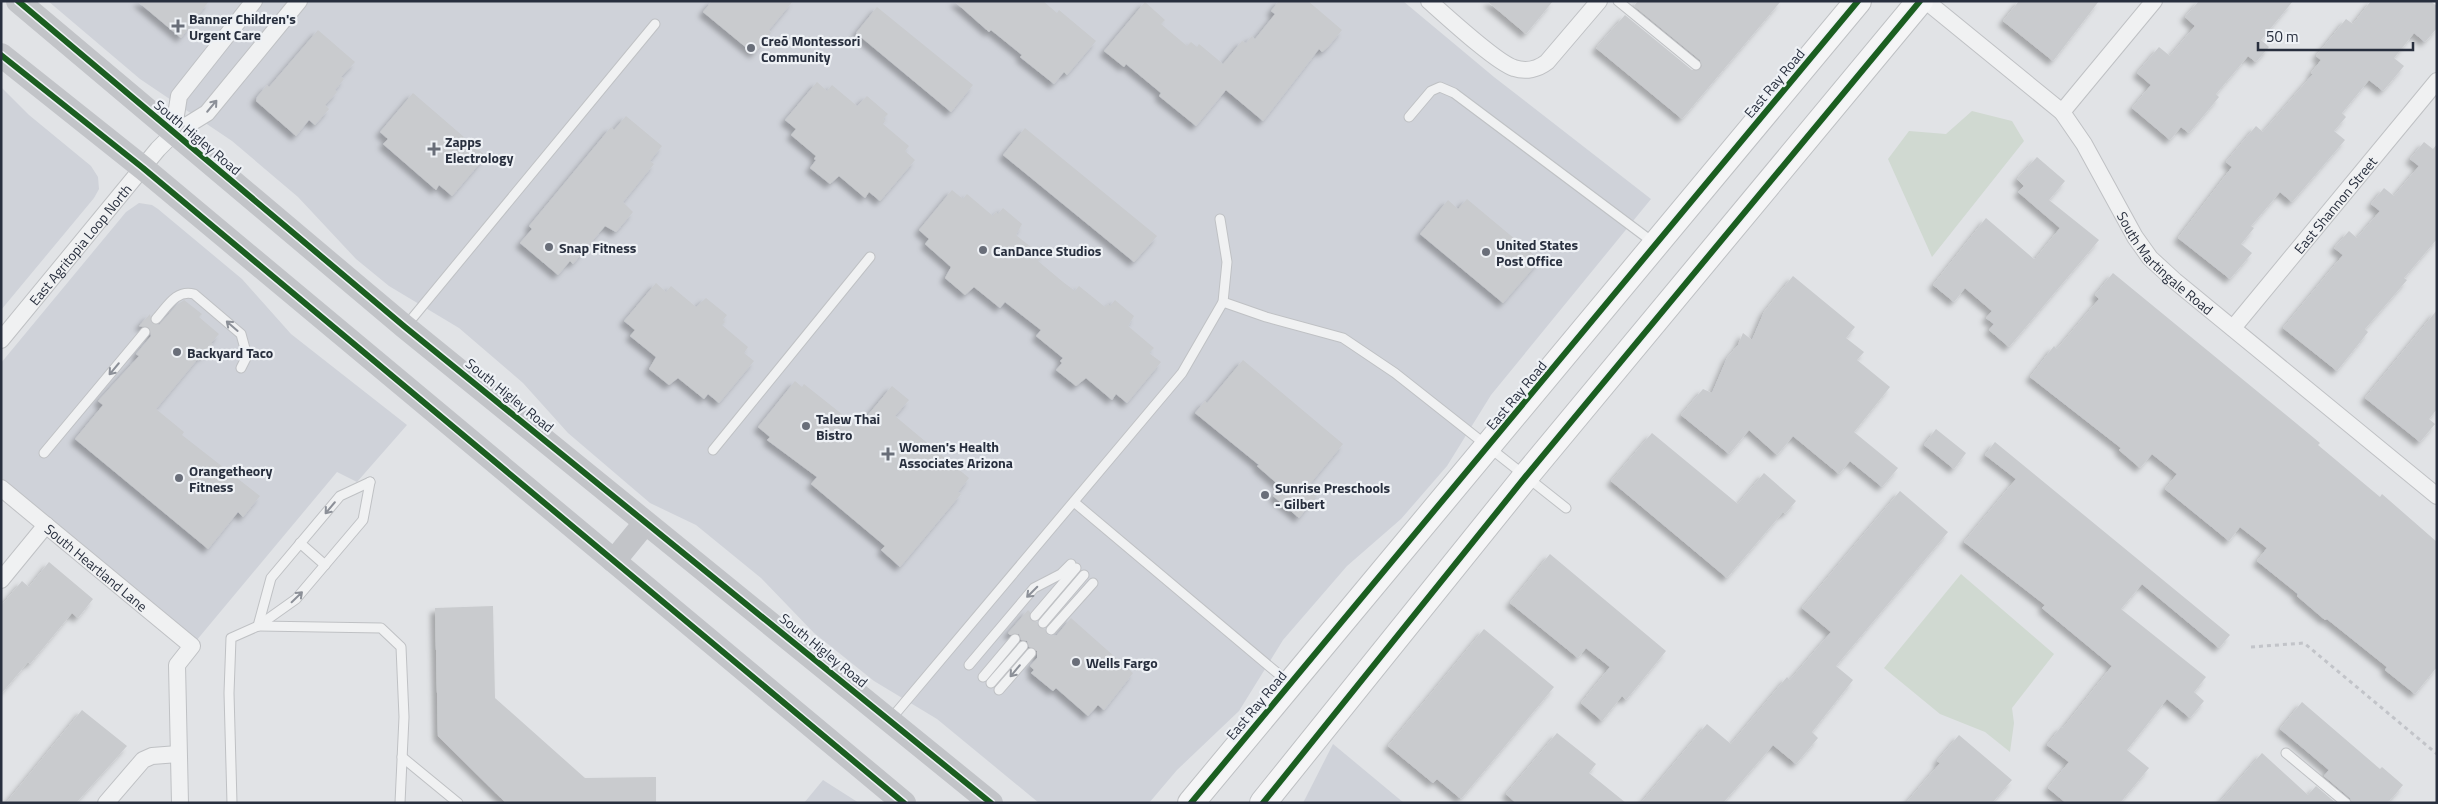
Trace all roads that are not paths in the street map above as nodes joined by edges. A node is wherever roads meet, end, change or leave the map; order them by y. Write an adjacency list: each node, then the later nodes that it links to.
1 (18, 1): 17 (main road, South Higley Road)
2 (254, 1): 17 (street)
3 (299, 1): 17 (street, one-way to 3)
4 (1429, 1): 5 (street)
5 (1599, 1)
6 (1618, 1): 13 (lane)
7 (1858, 1): 20 (main road, East Ray Road)
8 (1920, 1): 32 (main road)
9 (1926, 1): 15 (street, South Martingale Road)
10 (2154, 1): 15 (street)
11 (655, 24): 24 (lane)
12 (1, 54): 18 (main road)
13 (1696, 64)
14 (2437, 81): 25 (street, East Shannon Street)
15 (2062, 112): 25 (street, South Martingale Road)
16 (1409, 117): 20 (lane)
17 (165, 141): 18 (street, East Agritopia Loop North); 24 (main road, South Higley Road)
18 (143, 168): 27 (street, East Agritopia Loop North); 40 (main road)
19 (1220, 220): 22 (lane)
20 (1656, 244): 29 (main road, East Ray Road)
21 (870, 257): 30 (lane)
22 (1223, 302): 29 (lane); 35 (lane)
23 (156, 319): 28 (lane, one-way to 23)
24 (405, 327): 37 (main road, South Higley Road)
25 (2233, 328): 34 (street, South Martingale Road)
26 (145, 332): 31 (lane, one-way to 31)
27 (1, 340)
28 (241, 368)
29 (1489, 447): 32 (lane); 55 (main road, East Ray Road)
30 (713, 450)
31 (44, 453)
32 (1526, 476): 36 (lane); 69 (main road)
33 (1, 488): 38 (street, South Heartland Lane)
34 (2434, 489)
35 (1074, 502): 55 (lane); 57 (lane)
36 (1566, 508)
37 (645, 523): 40 (main road); 57 (main road, South Higley Road)
38 (46, 525): 43 (street); 59 (street, South Heartland Lane)
39 (300, 544): 41 (lane); 41 (lane, one-way to 39); 47 (lane)
40 (614, 561): 66 (main road)
41 (325, 565): 47 (lane, one-way to 41)
42 (1084, 575): 46 (lane)
43 (1, 580)
44 (1093, 582): 48 (lane)
45 (1035, 616): 52 (lane, one-way to 52)
46 (1043, 623)
47 (258, 626): 60 (lane); 63 (lane)
48 (1051, 630)
49 (1015, 639): 53 (lane)
50 (1023, 646): 54 (lane)
51 (1031, 653): 56 (lane, one-way to 56)
52 (969, 665)
53 (983, 676)
54 (991, 683)
55 (1290, 683): 68 (main road, East Ray Road)
56 (1000, 690)
57 (890, 721): 67 (main road, South Higley Road)
58 (2286, 753): 70 (lane)
59 (178, 754): 61 (street); 62 (street)
60 (402, 757): 64 (lane); 65 (lane)
61 (106, 803)
62 (180, 803)
63 (232, 803)
64 (400, 803)
65 (458, 803)
66 (904, 803)
67 (991, 803)
68 (1191, 803)
69 (1263, 803)
70 (2346, 803)

